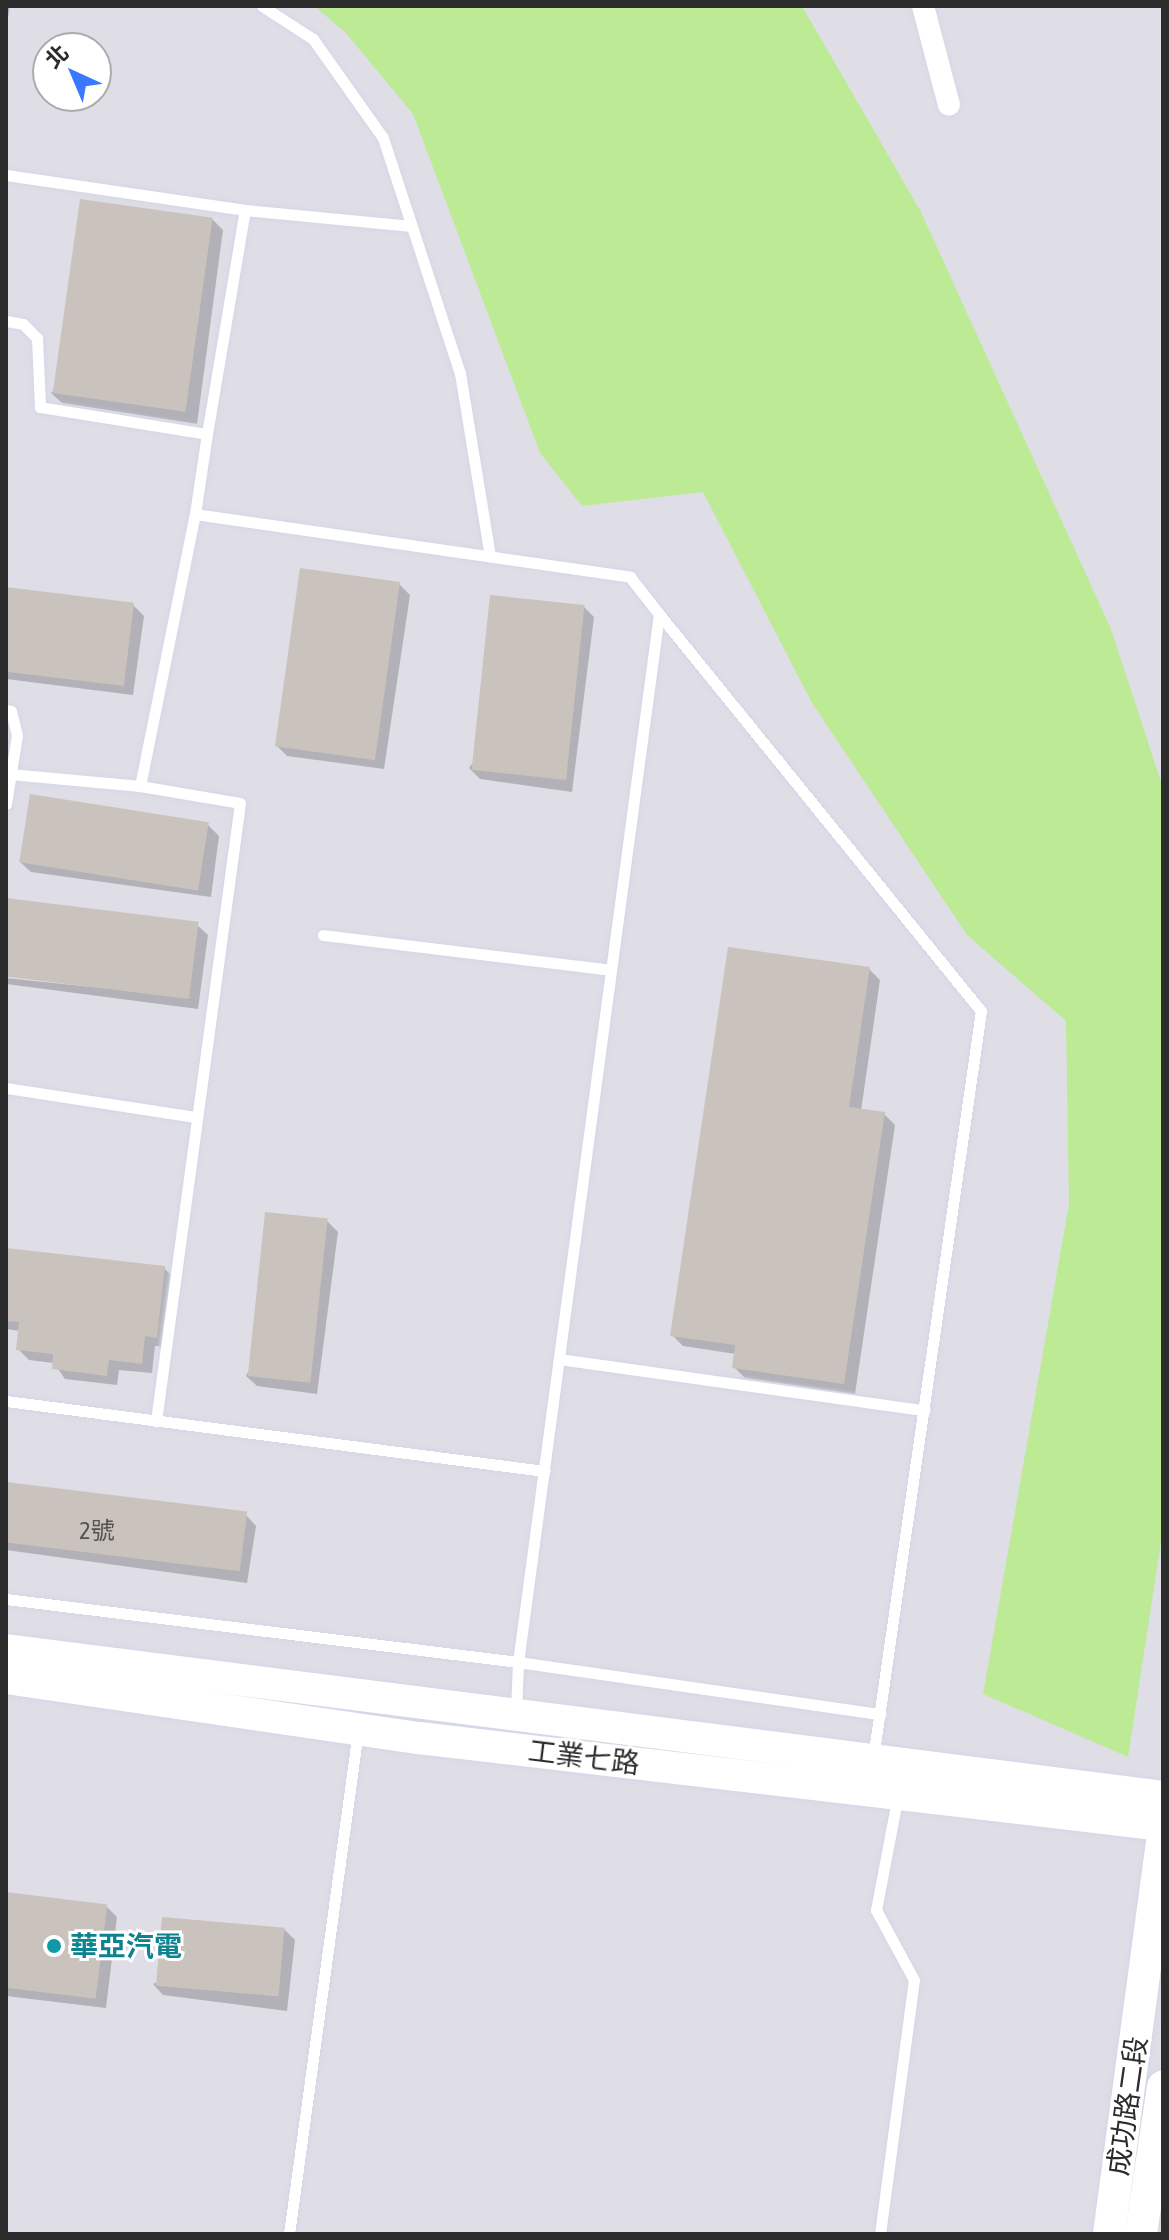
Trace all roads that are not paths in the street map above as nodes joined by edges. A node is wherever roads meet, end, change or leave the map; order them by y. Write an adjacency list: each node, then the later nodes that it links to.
1 (262, 6): 6 (lane)
2 (923, 6): 3 (street)
3 (949, 105)
4 (6, 175): 5 (lane)
5 (245, 210): 6 (lane); 8 (lane)
6 (411, 226): 10 (lane)
7 (6, 321): 8 (lane)
8 (207, 434): 9 (lane)
9 (195, 514): 10 (lane); 14 (lane)
10 (490, 556): 11 (lane)
11 (659, 614): 17 (lane); 22 (lane)
12 (6, 710): 13 (lane)
13 (10, 774): 14 (lane); 15 (lane)
14 (140, 786): 19 (lane)
15 (6, 804)
16 (323, 935): 17 (lane)
17 (611, 970): 20 (lane)
18 (6, 1088): 19 (lane)
19 (195, 1117): 23 (lane)
20 (559, 1359): 22 (lane); 24 (lane)
21 (6, 1401): 23 (lane)
22 (924, 1410): 29 (lane)
23 (156, 1421): 24 (lane)
24 (544, 1471): 27 (lane)
25 (6, 1599): 27 (lane)
26 (6, 1650): 30 (street, 工業七路)
27 (518, 1662): 29 (lane); 30 (lane)
28 (6, 1678): 31 (street, 工業七路)
29 (880, 1714): 32 (lane)
30 (516, 1715): 32 (street, 工業七路)
31 (359, 1728): 33 (street, 工業七路); 38 (lane)
32 (873, 1760): 34 (street, 工業七路)
33 (898, 1794): 35 (street, 工業七路); 39 (lane)
34 (1163, 1797)
35 (1163, 1825)
36 (1163, 1836): 40 (street, 成功路二段)
37 (1163, 2087): 41 (street, 成功路二段)
38 (289, 2234)
39 (880, 2234)
40 (1109, 2234)
41 (1141, 2234)

